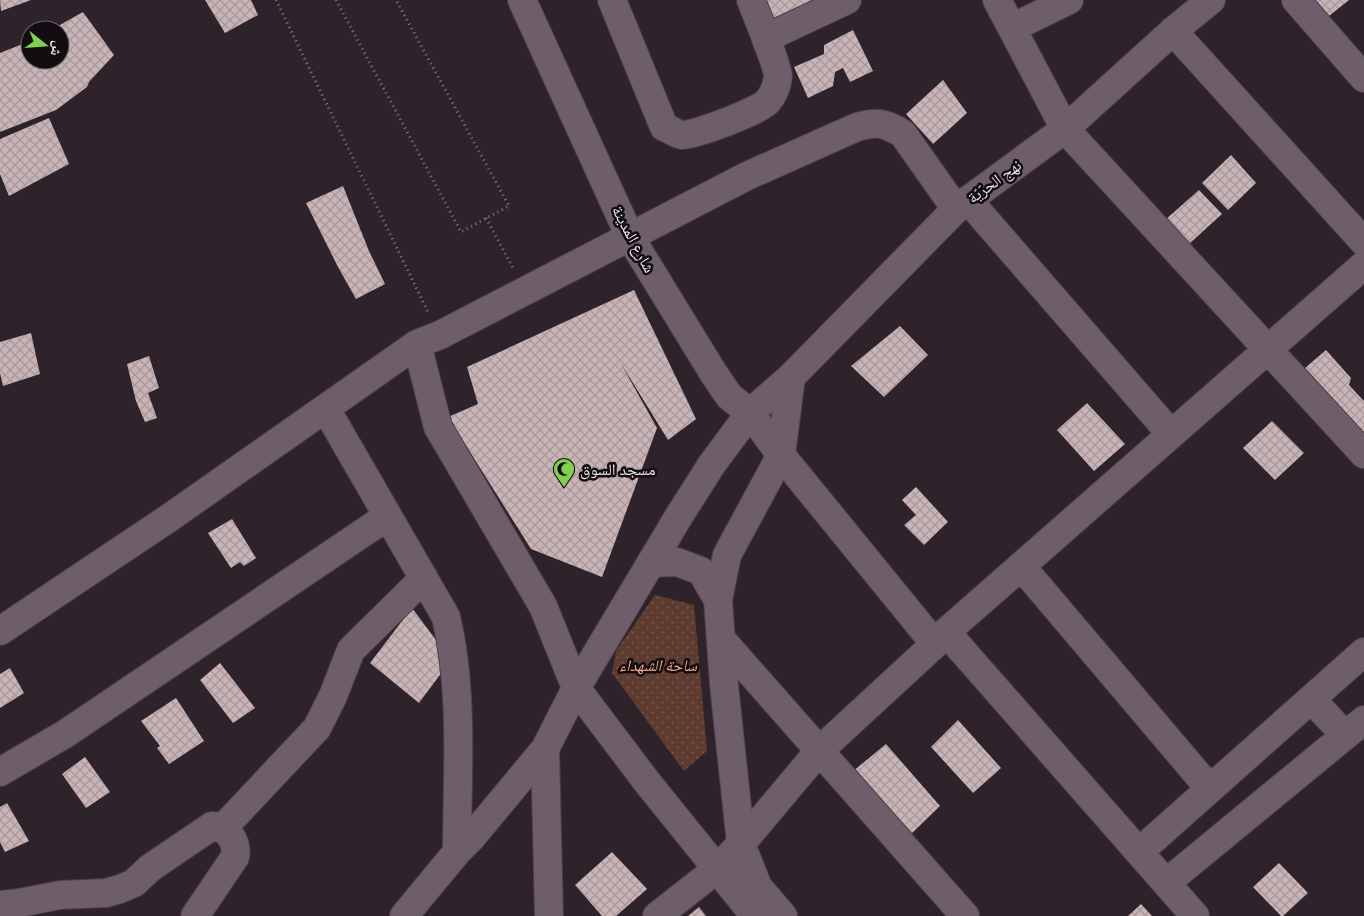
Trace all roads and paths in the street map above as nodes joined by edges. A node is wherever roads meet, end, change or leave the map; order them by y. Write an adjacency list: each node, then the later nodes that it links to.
1 (276, 0): 23 (path)
2 (336, 0): 18 (path)
3 (396, 0): 18 (path)
4 (522, 0): 19 (street, شارع المدينة)
5 (612, 0): 14 (street)
6 (751, 0): 14 (street)
7 (847, 0): 14 (street)
8 (997, 0): 12 (street)
9 (1068, 0): 12 (street)
10 (1211, 0): 13 (street, نهج الحرّيّة)
11 (1296, 0): 15 (street)
12 (1012, 28): 16 (street)
13 (1172, 30): 16 (street, نهج الحرّيّة); 20 (street)
14 (765, 36)
15 (1364, 78)
16 (1065, 129): 17 (street, نهج الحرّيّة); 24 (street)
17 (962, 205): 19 (street); 25 (street, نهج الحرّيّة); 28 (street)
18 (486, 218): 22 (path)
19 (630, 237): 22 (street); 27 (street, شارع المدينة)
20 (1364, 242)
21 (1364, 265): 24 (street)
22 (525, 290): 23 (street)
23 (421, 343): 26 (street); 40 (street)
24 (1268, 348): 28 (street); 29 (street)
25 (791, 377): 27 (street, نهج الحرّيّة); 30 (street)
26 (333, 404): 31 (street); 36 (street)
27 (750, 413): 30 (street, شارع المدينة); 32 (street, نهج الحرّيّة)
28 (1171, 434): 33 (street)
29 (1364, 454)
30 (781, 456): 35 (street); 37 (street, شارع المدينة)
31 (388, 516): 34 (street); 45 (street)
32 (651, 564): 35 (street); 40 (street, نهج الحرّيّة)
33 (1021, 566): 37 (street); 46 (street)
34 (424, 578): 47 (street); 49 (street)
35 (718, 600): 38 (street)
36 (0, 631)
37 (941, 638): 44 (street); 50 (street, شارع المدينة)
38 (721, 639): 44 (street); 48 (street)
39 (1364, 652): 41 (street)
40 (576, 688): 43 (street, نهج الحرّيّة); 51 (street)
41 (1311, 699): 42 (street); 46 (street)
42 (1355, 727): 52 (street)
43 (544, 749): 49 (street, نهج الحرّيّة); 56 (street)
44 (819, 751): 48 (street); 60 (street)
45 (0, 772)
46 (1210, 789): 50 (street)
47 (222, 829): 53 (street); 55 (street)
48 (741, 844): 51 (street); 59 (street)
49 (464, 845): 54 (street, نهج الحرّيّة)
50 (1139, 852): 52 (street, شارع المدينة)
51 (717, 869): 57 (street); 58 (street)
52 (1166, 883): 61 (street, شارع المدينة)
53 (0, 905)
54 (414, 911)
55 (195, 916)
56 (549, 916)
57 (657, 916)
58 (756, 916)
59 (783, 916)
60 (965, 916)
61 (1195, 916)

